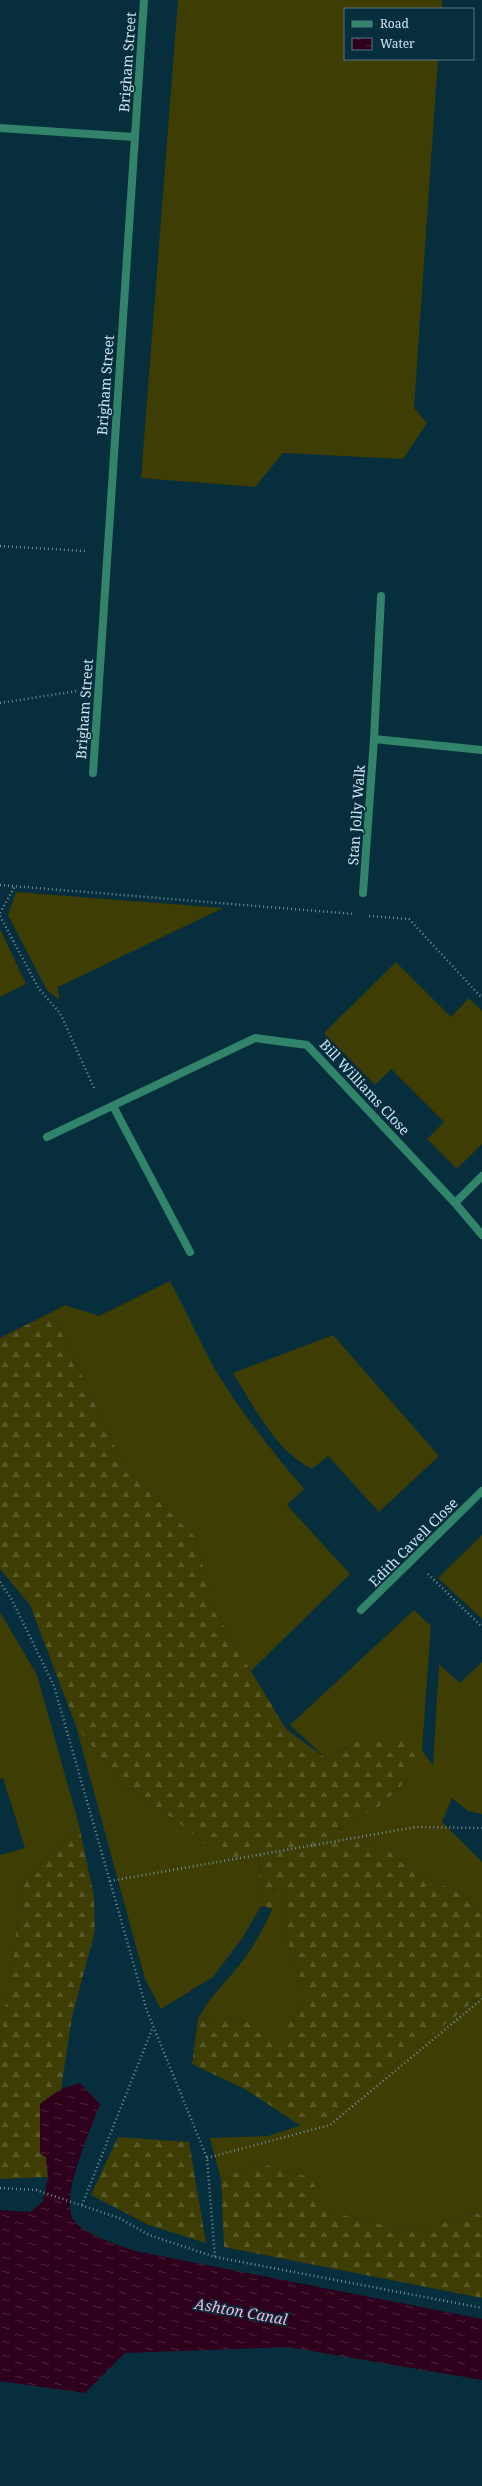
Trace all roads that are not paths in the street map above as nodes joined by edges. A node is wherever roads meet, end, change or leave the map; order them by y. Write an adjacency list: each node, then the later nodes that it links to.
1 (144, 0): 3 (street, Brigham Street)
2 (0, 128): 3 (street)
3 (134, 137): 7 (street, Brigham Street)
4 (381, 596): 5 (street, Stan Jolly Walk)
5 (374, 739): 6 (street); 8 (street, Stan Jolly Walk)
6 (482, 750)
7 (92, 773)
8 (363, 893)
9 (113, 1106): 10 (street, Bill Williams Close); 12 (street, Bill Williams Close); 14 (street)
10 (47, 1137)
11 (482, 1176): 12 (street)
12 (455, 1203): 13 (street)
13 (482, 1235)
14 (190, 1252)
15 (482, 1491): 16 (street, Edith Cavell Close)
16 (361, 1610)

